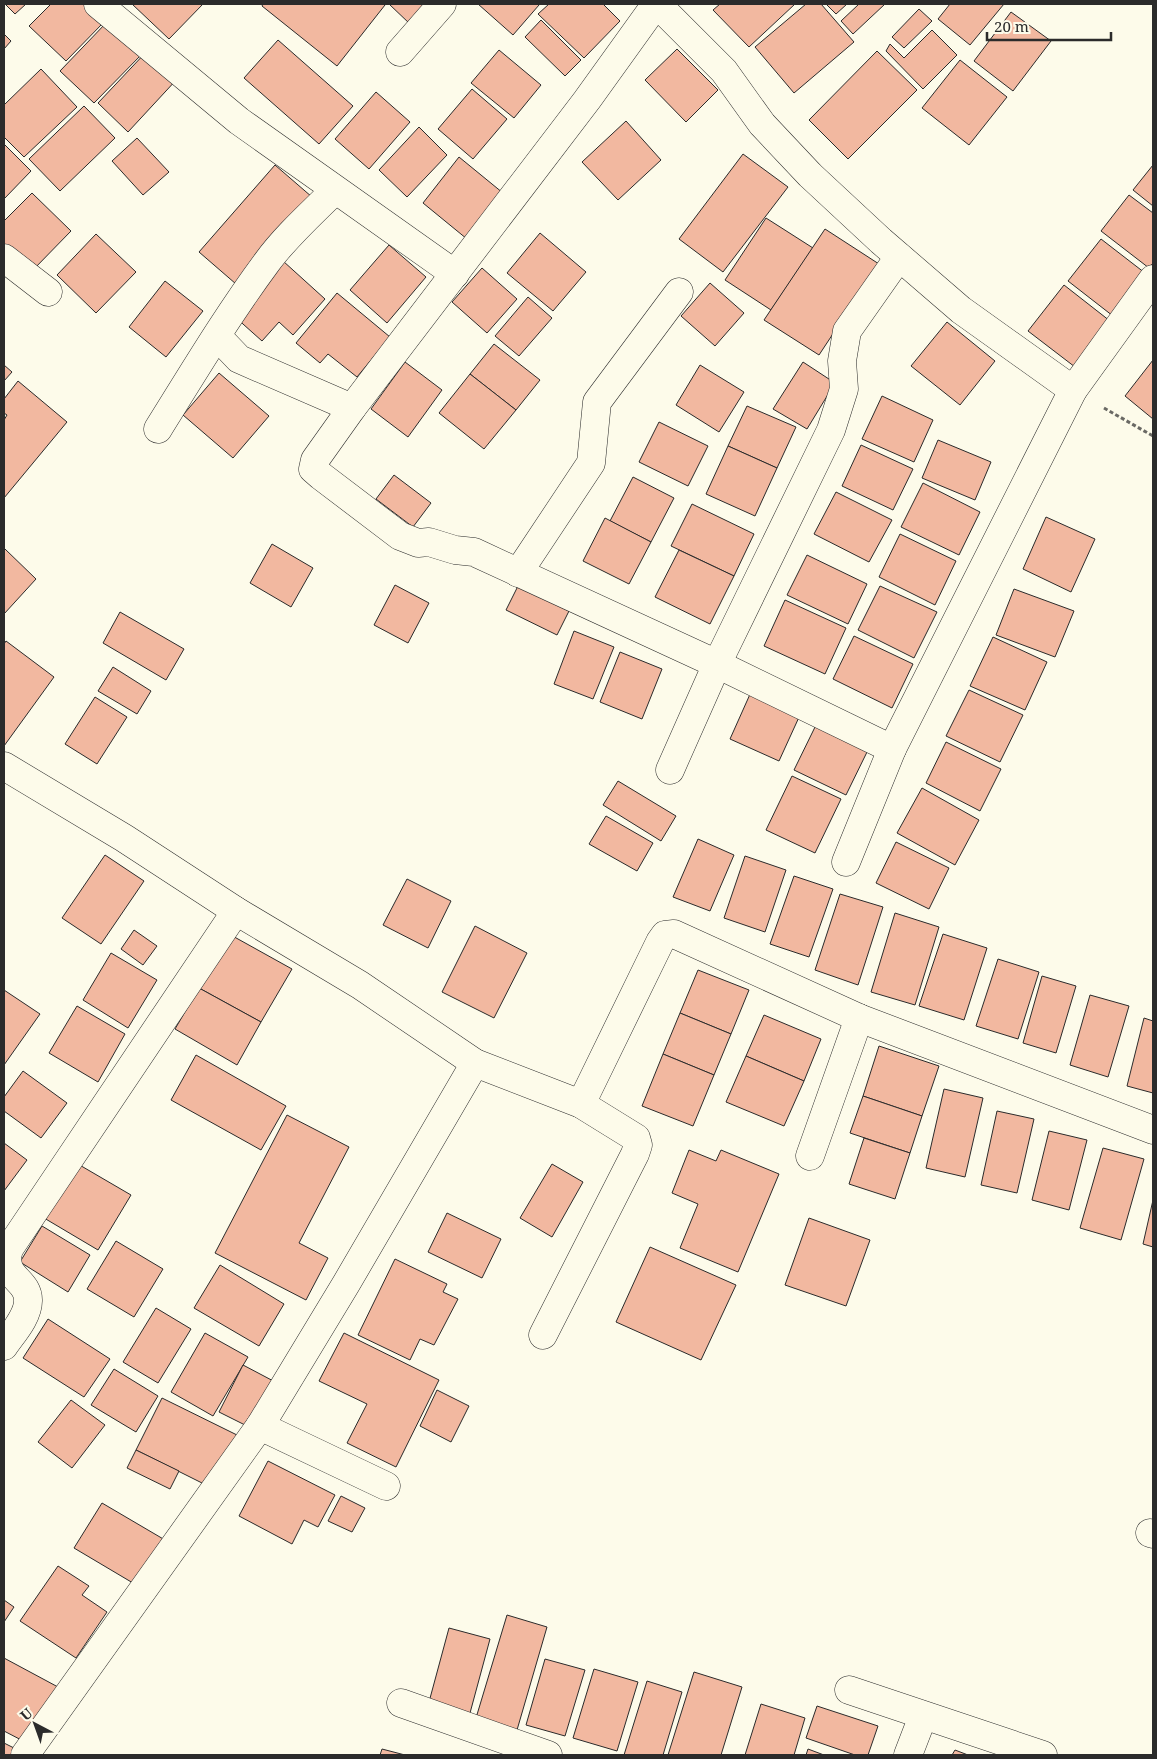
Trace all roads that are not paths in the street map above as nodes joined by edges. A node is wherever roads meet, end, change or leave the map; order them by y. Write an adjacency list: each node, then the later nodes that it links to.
1 (98, 4): 5 (street)
2 (442, 4): 4 (street)
3 (657, 4): 6 (street); 8 (street)
4 (400, 52)
5 (335, 190): 8 (street); 12 (street)
6 (899, 257): 13 (street); 17 (street)
7 (4, 258): 10 (street)
8 (456, 274): 14 (street)
9 (1153, 279): 13 (street)
10 (48, 292)
11 (679, 292): 16 (street)
12 (217, 336): 14 (street); 15 (street)
13 (1073, 390): 18 (street)
14 (352, 408): 16 (street)
15 (158, 429)
16 (518, 573): 17 (street)
17 (717, 664): 18 (street); 20 (street)
18 (892, 749): 21 (street)
19 (4, 766): 22 (street)
20 (670, 770)
21 (846, 862)
22 (236, 911): 24 (street); 29 (street)
23 (859, 1018): 25 (street); 26 (street); 27 (street)
24 (475, 1062): 25 (street); 30 (street)
25 (581, 1104): 28 (street)
26 (1153, 1130)
27 (810, 1156)
28 (543, 1334)
29 (4, 1346)
30 (260, 1426): 31 (street); 35 (street)
31 (386, 1486)
32 (849, 1690): 34 (street)
33 (401, 1703): 36 (street)
34 (922, 1716): 37 (street); 38 (street)
35 (26, 1755)
36 (548, 1755)
37 (908, 1755)
38 (1043, 1755)

